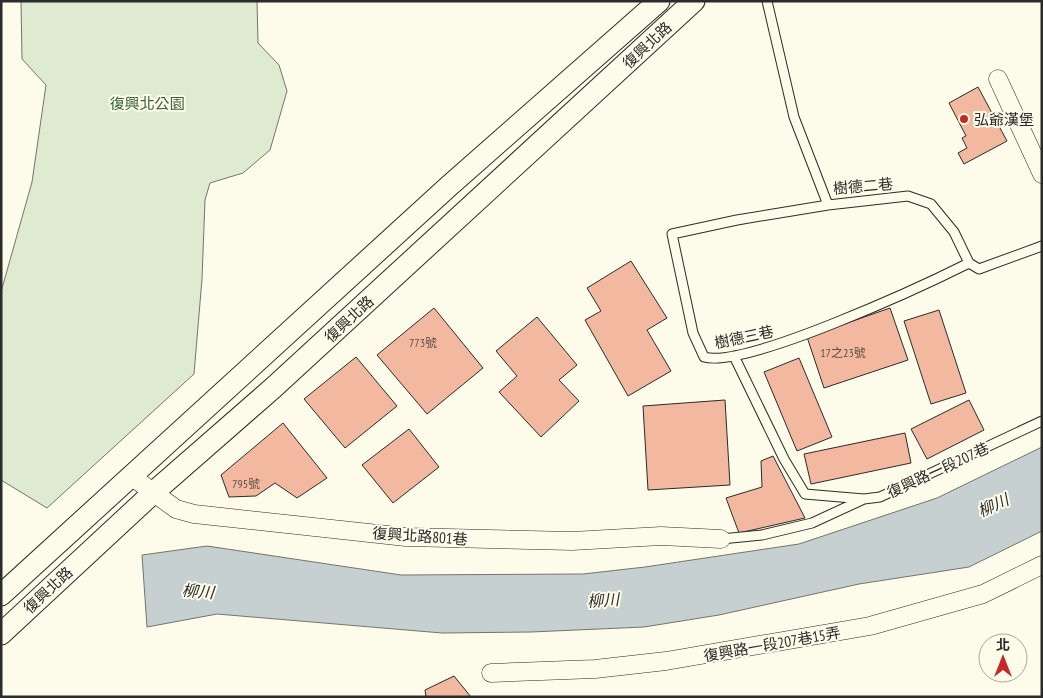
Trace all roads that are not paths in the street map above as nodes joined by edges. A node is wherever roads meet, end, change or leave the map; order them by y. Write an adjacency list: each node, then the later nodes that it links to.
1 (659, 1): 11 (street, 復興北路)
2 (694, 1): 12 (street, 復興北路)
3 (766, 1): 6 (lane, 樹德二巷)
4 (998, 79): 5 (street)
5 (1042, 174)
6 (828, 205): 8 (lane, 樹德二巷); 9 (lane, 樹德三巷)
7 (1042, 246): 8 (lane)
8 (969, 263): 9 (lane, 樹德三巷)
9 (734, 356): 13 (lane, 復興路一段207巷)
10 (1042, 420): 13 (lane, 復興路一段207巷)
11 (132, 476): 12 (street, 復興北路801巷); 16 (street, 復興北路)
12 (154, 492): 14 (street, 復興北路801巷); 17 (street, 復興北路)
13 (864, 499): 14 (lane)
14 (721, 539)
15 (1042, 565): 18 (street, 復興路一段207巷15弄)
16 (1, 595)
17 (1, 634)
18 (491, 673)

